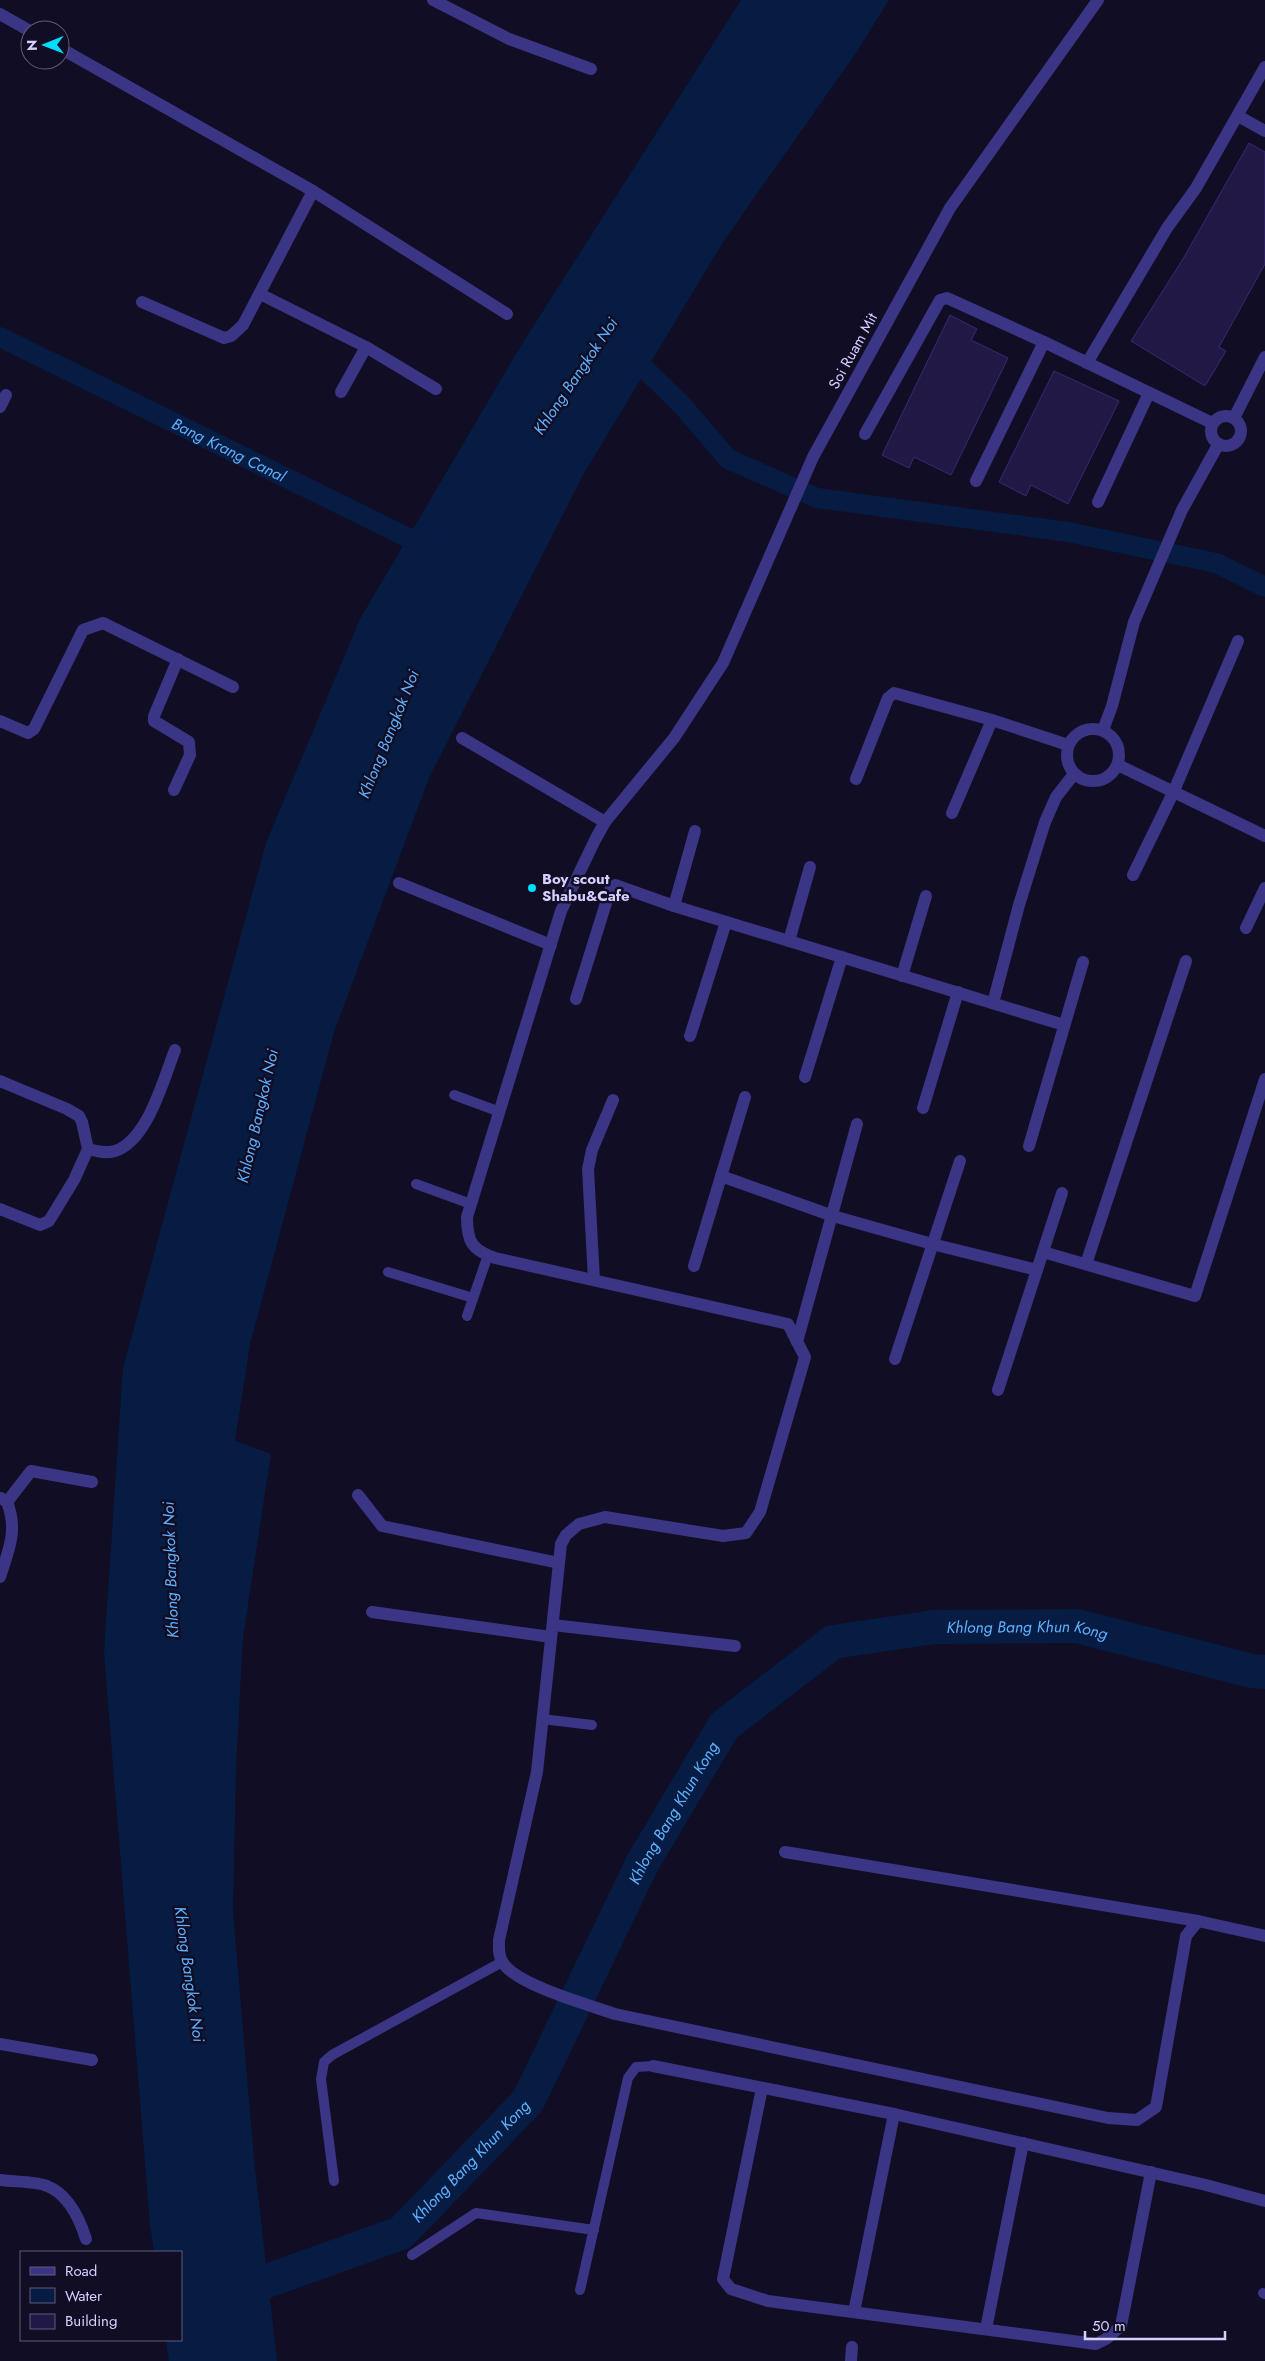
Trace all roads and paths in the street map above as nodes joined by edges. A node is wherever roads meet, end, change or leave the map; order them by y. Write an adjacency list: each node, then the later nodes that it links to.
1 (434, 0): 7 (street)
2 (1098, 0): 43 (street, Soi Ruam Mit)
3 (0, 14): 4 (street)
4 (20, 25)
5 (70, 54): 10 (street)
6 (1265, 67): 8 (street)
7 (591, 69)
8 (1238, 116): 9 (street); 17 (street)
9 (1265, 131)
10 (313, 191): 11 (street); 13 (street)
11 (260, 294): 12 (street); 15 (street)
12 (142, 302)
13 (507, 314)
14 (1044, 342): 17 (street); 25 (street); 27 (street)
15 (366, 348): 18 (street); 19 (street)
16 (1265, 356): 23 (street)
17 (1087, 363): 20 (street)
18 (436, 389)
19 (341, 392)
20 (1150, 393): 24 (street); 28 (street)
21 (6, 395): 22 (street)
22 (0, 408)
23 (1234, 418): 24 (street); 26 (street)
24 (1212, 423): 26 (street)
25 (865, 434)
26 (1218, 445): 34 (street)
27 (976, 481)
28 (1098, 502)
29 (1238, 641): 41 (street)
30 (178, 659): 31 (street); 33 (street); 40 (street)
31 (233, 688)
32 (992, 720): 36 (street); 39 (street); 42 (street)
33 (0, 721)
34 (1103, 730): 36 (street); 37 (street)
35 (462, 738): 43 (street)
36 (1068, 745): 38 (street)
37 (1118, 765): 38 (street); 41 (street)
38 (1074, 774): 62 (street)
39 (856, 779)
40 (174, 790)
41 (1173, 793): 45 (street); 47 (street)
42 (952, 813)
43 (606, 822): 55 (street, Soi Ruam Mit)
44 (695, 831): 51 (street)
45 (1265, 836)
46 (810, 867): 54 (street)
47 (1133, 874)
48 (399, 883): 55 (street)
49 (1265, 888): 53 (street)
50 (926, 896): 59 (street)
51 (674, 906): 52 (street); 61 (street)
52 (726, 922): 54 (street); 64 (street)
53 (1246, 928)
54 (789, 941): 56 (street)
55 (551, 945): 73 (street, Soi Ruam Mit)
56 (842, 957): 59 (street); 66 (street)
57 (1186, 961): 87 (street)
58 (1083, 962): 63 (street)
59 (902, 976): 60 (street)
60 (958, 992): 62 (street); 72 (street)
61 (576, 999)
62 (993, 1003): 63 (street)
63 (1064, 1025): 75 (street)
64 (690, 1036)
65 (175, 1050): 76 (street)
66 (805, 1077)
67 (1265, 1079): 87 (street)
68 (0, 1080): 76 (street)
69 (454, 1095): 73 (lane)
70 (745, 1097): 78 (street)
71 (613, 1100): 91 (street)
72 (923, 1108)
73 (500, 1112): 81 (street, Soi Ruam Mit)
74 (857, 1124): 83 (street)
75 (1028, 1146)
76 (88, 1149): 82 (street)
77 (960, 1161): 84 (street)
78 (721, 1176): 83 (street); 88 (street)
79 (416, 1184): 81 (lane)
80 (1062, 1193): 85 (street)
81 (471, 1204): 86 (street, Soi Ruam Mit)
82 (0, 1209)
83 (833, 1216): 84 (street); 94 (street)
84 (932, 1244): 89 (street); 95 (street)
85 (1043, 1252): 87 (street); 89 (street)
86 (488, 1255): 91 (street); 92 (lane)
87 (1086, 1264)
88 (694, 1266)
89 (1037, 1270): 96 (street)
90 (388, 1272): 92 (lane)
91 (594, 1280): 94 (street)
92 (473, 1298): 93 (lane)
93 (467, 1316)
94 (797, 1342): 100 (street)
95 (895, 1359)
96 (998, 1390)
97 (92, 1482): 99 (street)
98 (358, 1495): 100 (street)
99 (4, 1500): 101 (street)
100 (559, 1563): 103 (street)
101 (0, 1577)
102 (372, 1612): 103 (street)
103 (552, 1631): 104 (street); 105 (street)
104 (735, 1646)
105 (542, 1719): 106 (lane); 110 (street)
106 (592, 1725)
107 (785, 1852): 108 (street)
108 (1201, 1922): 109 (street); 110 (street)
109 (1265, 1936)
110 (502, 1962): 119 (lane)
111 (0, 2044): 112 (street)
112 (92, 2060)
113 (653, 2066): 114 (street); 121 (lane)
114 (762, 2088): 115 (street); 125 (street)
115 (894, 2114): 116 (street); 125 (street)
116 (1023, 2143): 117 (street); 126 (street)
117 (1151, 2172): 120 (street); 126 (street)
118 (0, 2180): 122 (street)
119 (334, 2181)
120 (1265, 2201)
121 (594, 2230): 123 (lane); 124 (lane)
122 (86, 2239)
123 (412, 2255)
124 (580, 2290)
125 (854, 2312): 126 (street)
126 (986, 2329)
127 (852, 2347): 128 (street)
128 (851, 2361)

